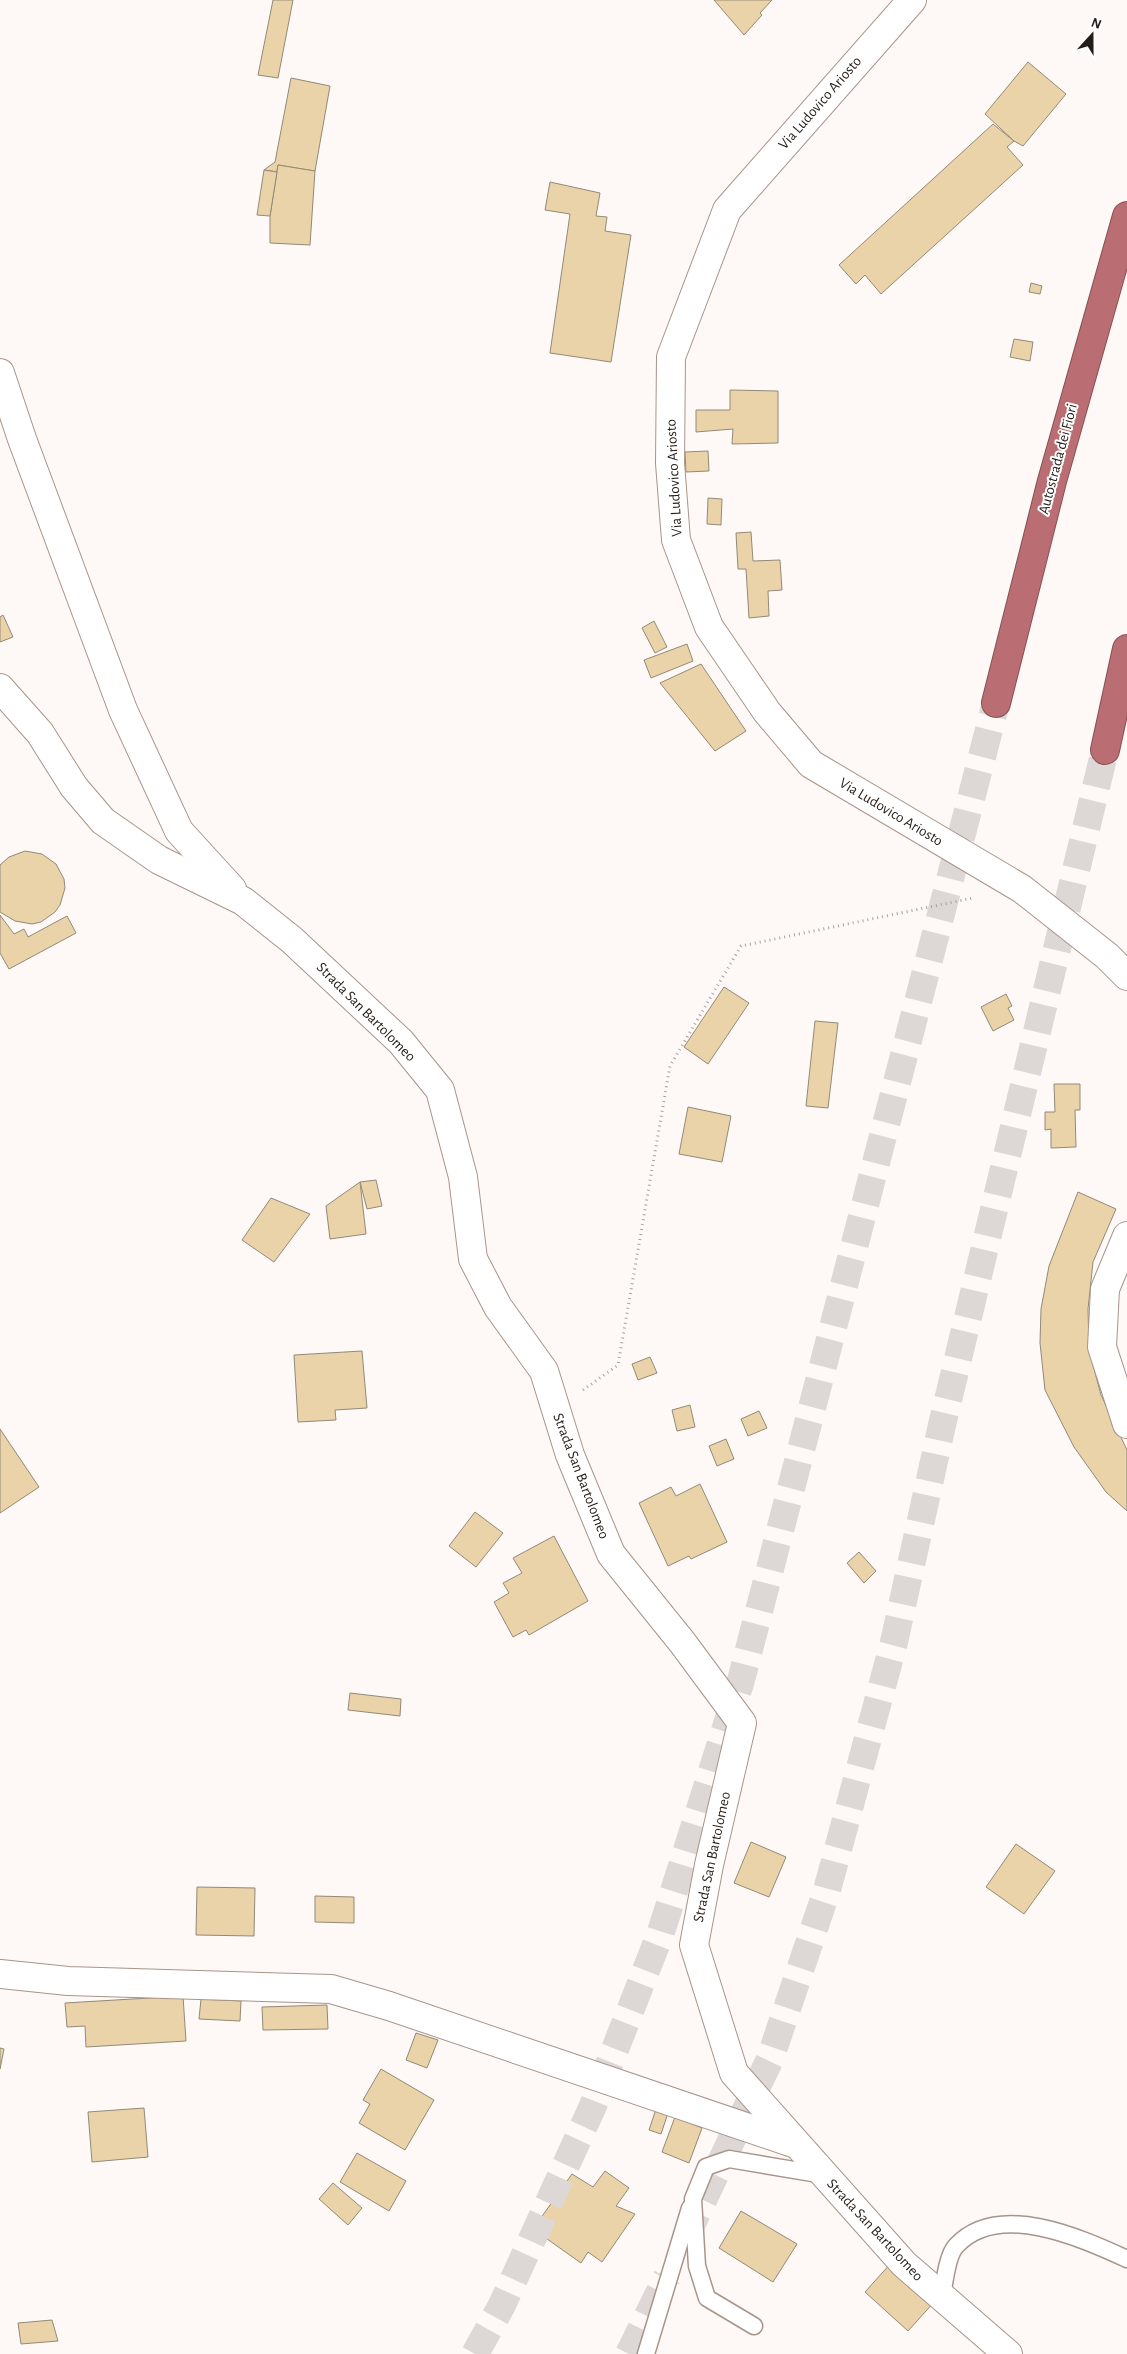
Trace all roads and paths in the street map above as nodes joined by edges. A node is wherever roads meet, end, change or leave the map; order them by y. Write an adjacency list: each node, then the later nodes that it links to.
1 (912, 0): 10 (street, Via Ludovico Ariosto)
2 (1127, 216): 6 (highway, Autostrada dei Fiori)
3 (0, 373): 9 (street)
4 (1127, 649): 7 (highway)
5 (0, 688): 9 (street, Strada San Bartolomeo)
6 (996, 703)
7 (1105, 750)
8 (974, 898): 12 (path)
9 (243, 901): 12 (street, Strada San Bartolomeo)
10 (1127, 976)
11 (1127, 1236): 13 (street)
12 (556, 1409): 15 (street, Strada San Bartolomeo)
13 (1127, 1424)
14 (0, 1974): 15 (street)
15 (795, 2143): 16 (street, Strada San Bartolomeo)
16 (824, 2175): 17 (lane); 19 (street, Strada San Bartolomeo)
17 (693, 2199): 20 (lane); 21 (lane)
18 (1127, 2259): 19 (lane)
19 (942, 2297): 22 (street, Strada San Bartolomeo)
20 (754, 2326)
21 (646, 2354)
22 (1008, 2354)

